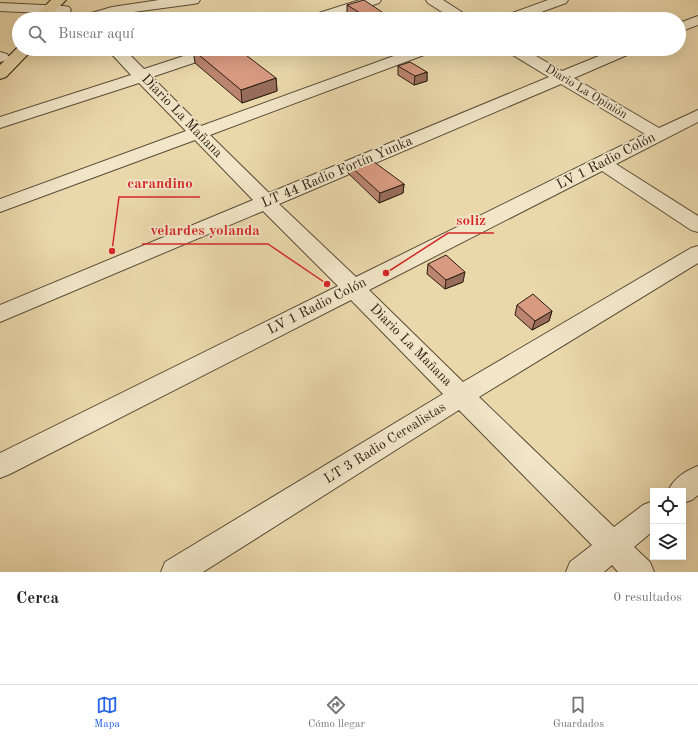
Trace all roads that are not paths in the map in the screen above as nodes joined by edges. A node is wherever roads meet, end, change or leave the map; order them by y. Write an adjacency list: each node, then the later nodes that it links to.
1 (194, 0): 8 (street)
2 (374, 0): 9 (street)
3 (432, 0): 10 (street)
4 (561, 0): 11 (street)
5 (0, 7): 6 (street)
6 (58, 8): 7 (street)
7 (68, 12)
8 (112, 12)
9 (336, 12)
10 (452, 12)
11 (528, 12)
12 (698, 20): 13 (street)
13 (686, 25)
14 (12, 46): 21 (main road)
15 (18, 56): 22 (main road)
16 (123, 56): 23 (street, Diario La Mañana)
17 (199, 56): 23 (street)
18 (408, 56): 27 (street)
19 (525, 56): 24 (street, Diario La Opinión)
20 (612, 56): 24 (street, LT 44 Radio Fortín Yunka)
21 (0, 57)
22 (0, 74)
23 (143, 76): 26 (street); 27 (street, Diario La Mañana)
24 (562, 77): 28 (street, Diario La Opinión); 30 (street, LT 44 Radio Fortín Yunka)
25 (698, 115): 28 (street, LV 1 Radio Colón)
26 (0, 123)
27 (198, 133): 30 (street, Diario La Mañana); 31 (street)
28 (658, 134): 29 (street, LV 1 Radio Colón)
29 (604, 164): 32 (street); 34 (street, LV 1 Radio Colón)
30 (266, 202): 34 (street, Diario La Mañana); 35 (street, LT 44 Radio Fortín Yunka)
31 (0, 206)
32 (698, 225)
33 (698, 253): 36 (street, LT 3 Radio Cerealistas)
34 (353, 288): 36 (street, Diario La Mañana); 37 (street, LV 1 Radio Colón)
35 (0, 314)
36 (462, 395): 41 (street, Diario La Mañana); 42 (street, LT 3 Radio Cerealistas)
37 (0, 466)
38 (698, 478): 39 (street)
39 (686, 488)
40 (650, 517): 41 (street)
41 (614, 547): 43 (street); 44 (street, Diario La Mañana)
42 (176, 572)
43 (581, 572)
44 (639, 572)

